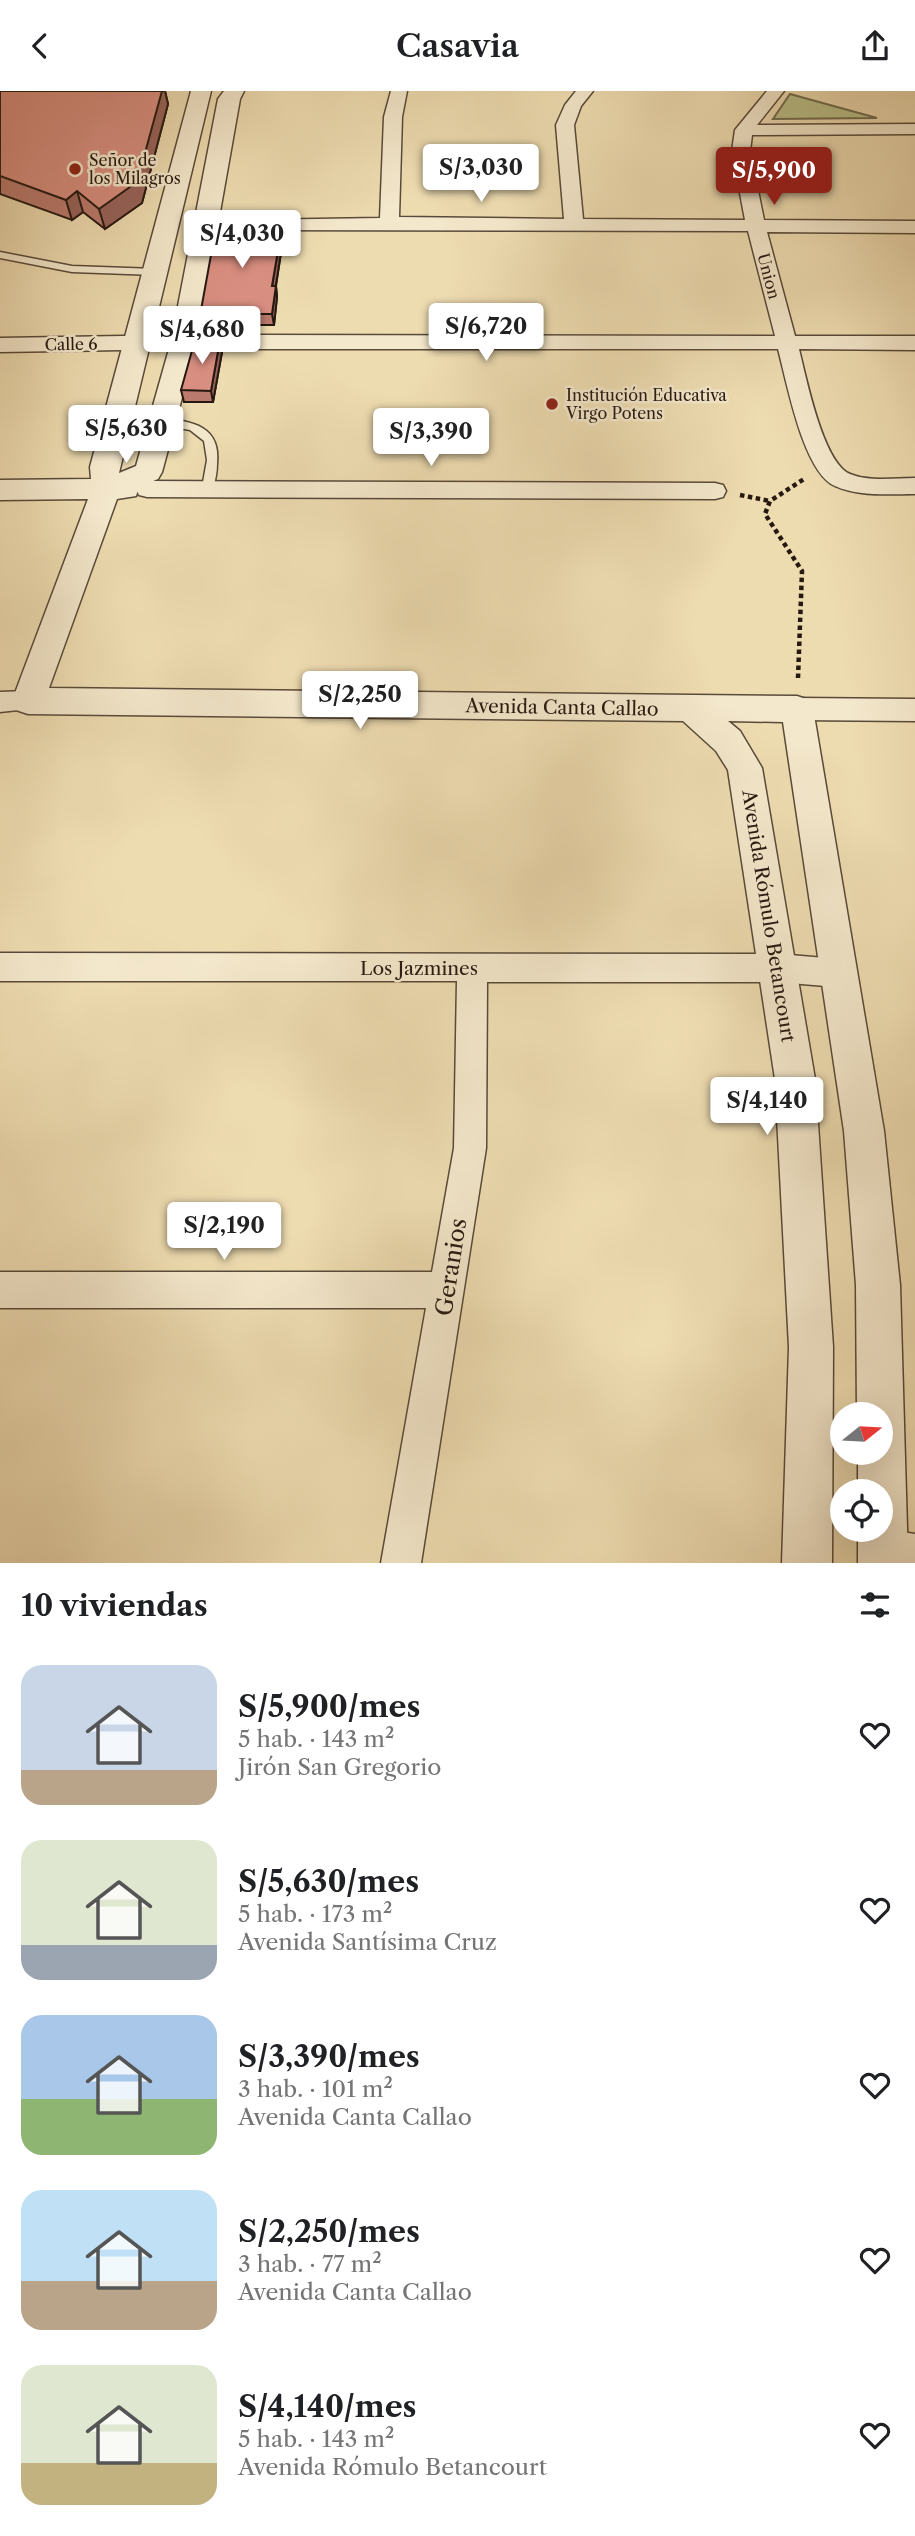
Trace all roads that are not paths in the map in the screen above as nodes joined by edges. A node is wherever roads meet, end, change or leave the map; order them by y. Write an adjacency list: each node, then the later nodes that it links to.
1 (201, 91): 14 (street)
2 (399, 91): 8 (street)
3 (585, 91): 10 (street)
4 (776, 91): 7 (street)
5 (229, 92): 9 (street)
6 (915, 129): 7 (street)
7 (744, 130): 11 (street, Union)
8 (389, 223): 9 (street); 10 (street)
9 (219, 226): 15 (street)
10 (574, 226): 11 (street)
11 (757, 227): 12 (street); 16 (street, Union)
12 (915, 227)
13 (0, 255): 14 (lane)
14 (156, 272): 17 (street)
15 (184, 342): 16 (street, Calle 6); 17 (street, Calle 6); 20 (street)
16 (787, 342): 18 (street, Calle 6); 21 (street, Union)
17 (138, 343): 19 (street, Calle 6); 24 (street)
18 (915, 343)
19 (0, 345)
20 (163, 422): 22 (lane); 24 (street)
21 (915, 486)
22 (208, 488): 23 (street); 26 (street)
23 (147, 489): 24 (street)
24 (106, 490): 25 (street); 27 (street)
25 (0, 491)
26 (715, 491)
27 (14, 702): 29 (street, Avenida Canta Callao)
28 (797, 709): 29 (street, Avenida Canta Callao); 30 (street, Avenida Canta Callao); 34 (street)
29 (693, 710): 33 (street, Avenida Rómulo Betancourt)
30 (915, 710)
31 (0, 967): 32 (street, Los Jazmines)
32 (472, 968): 33 (street, Los Jazmines); 36 (street, Geranios)
33 (778, 968): 34 (street, Los Jazmines); 39 (street, Avenida Rómulo Betancourt)
34 (837, 973): 37 (street)
35 (0, 1290): 36 (street)
36 (448, 1290): 38 (street, Geranios)
37 (894, 1556)
38 (401, 1563)
39 (807, 1563)

